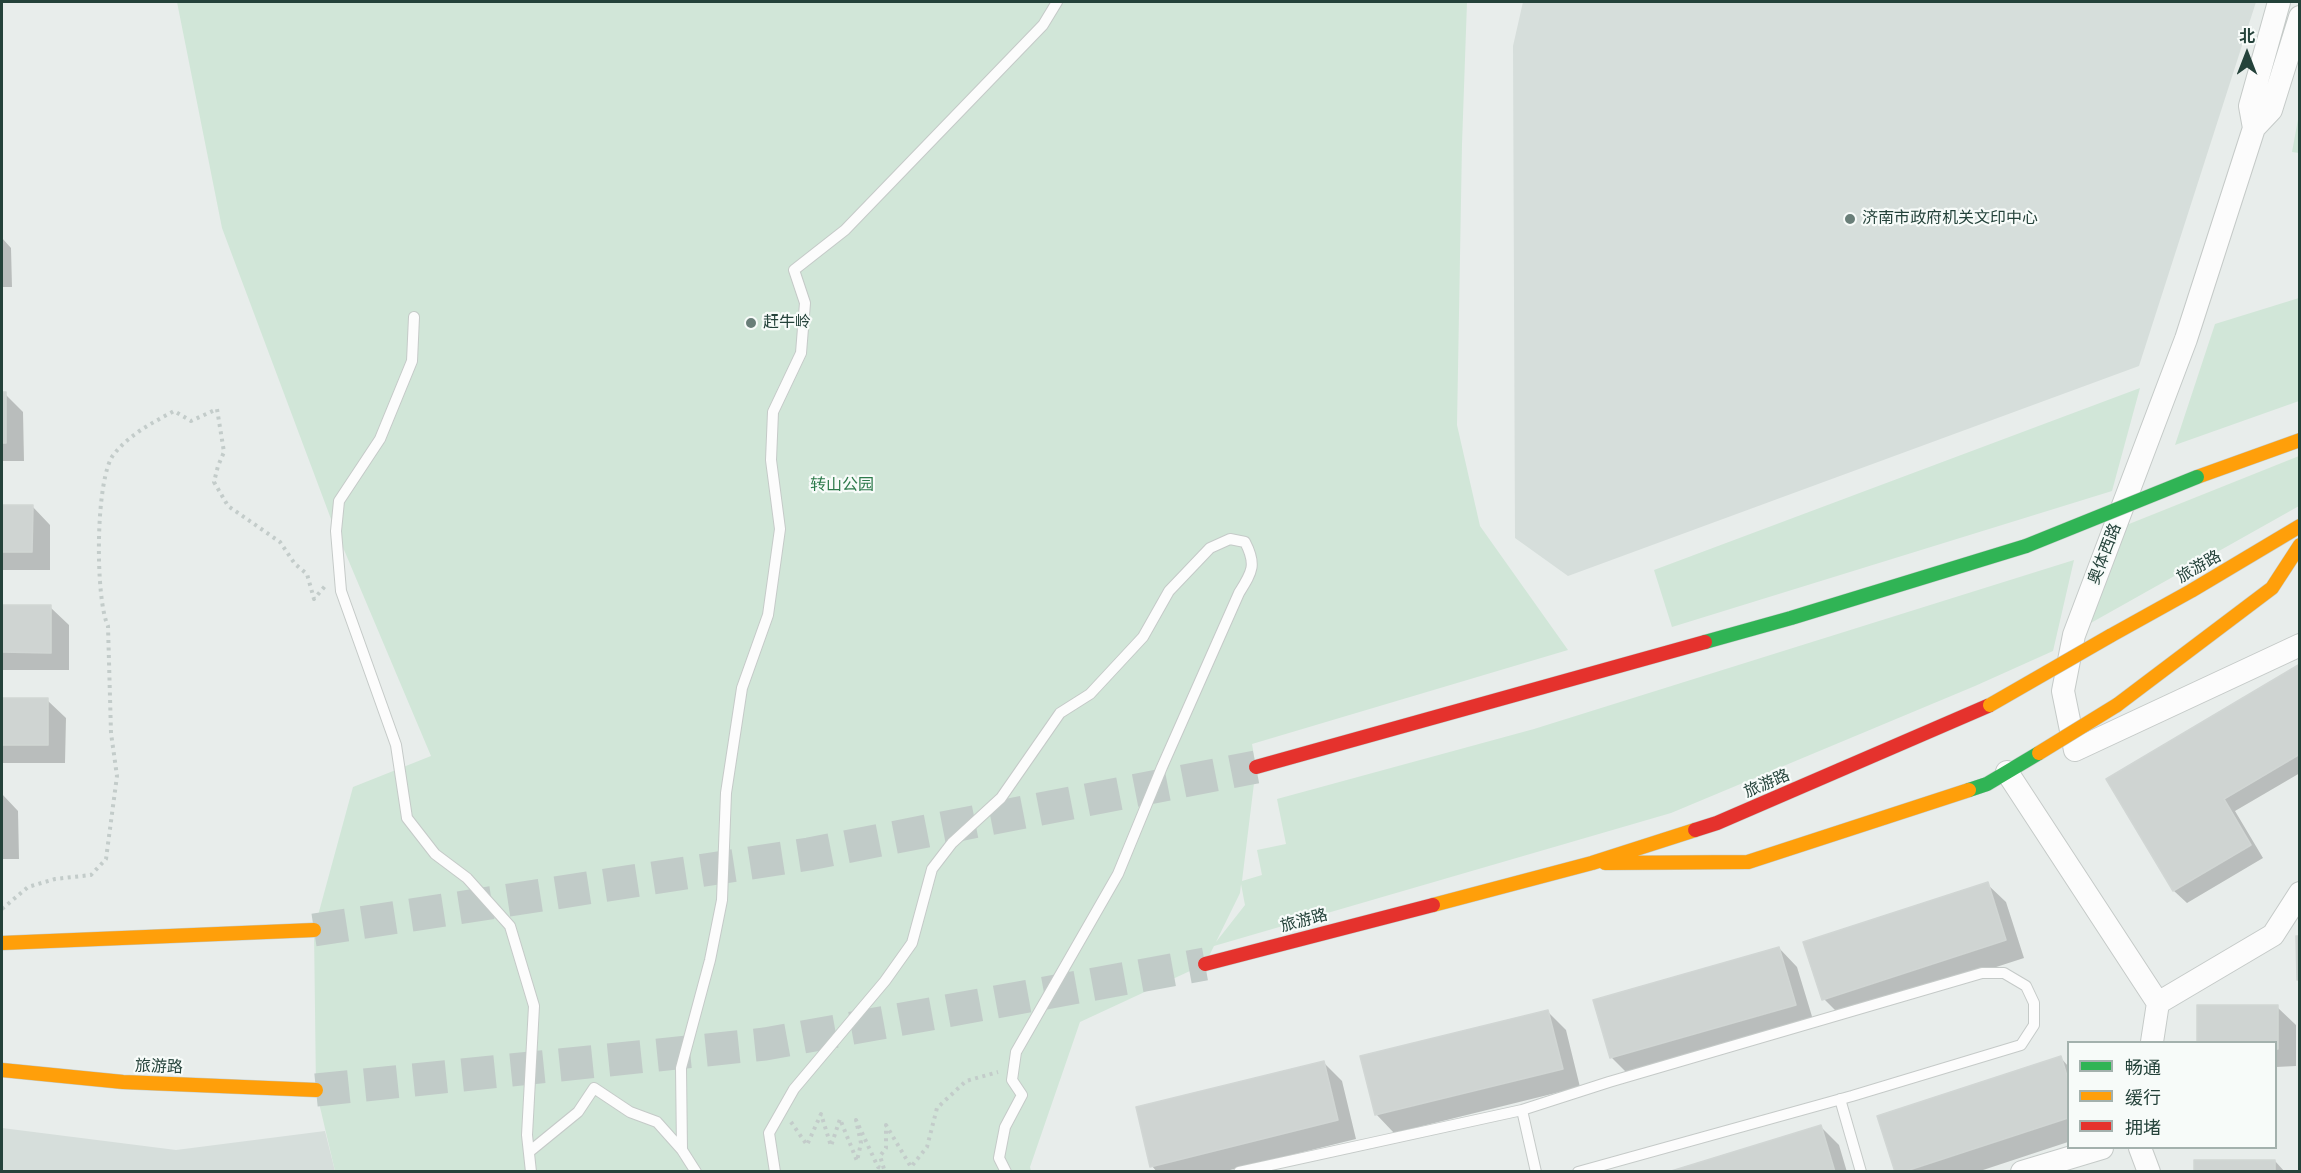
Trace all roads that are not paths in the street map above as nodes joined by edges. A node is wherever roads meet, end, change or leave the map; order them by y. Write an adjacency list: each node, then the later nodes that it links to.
1 (1057, 2): 25 (lane)
2 (2279, 2): 4 (street, 奥体西路)
3 (2300, 16): 4 (street, 奥体西路)
4 (2254, 128): 9 (street, 奥体西路)
5 (414, 317): 26 (lane)
6 (2300, 440): 10 (main road, bridge)
7 (2300, 526): 12 (main road, 旅游路, bridge)
8 (2300, 545): 11 (main road, bridge)
9 (2300, 645)
10 (1256, 767)
11 (2007, 772): 12 (main road); 17 (street)
12 (1592, 863): 16 (main road, 旅游路)
13 (2300, 893): 17 (street)
14 (314, 930): 15 (main road)
15 (2, 943)
16 (1205, 964)
17 (2158, 1003): 18 (street)
18 (2152, 1041)
19 (2, 1070): 20 (main road, 旅游路)
20 (316, 1090)
21 (1840, 1099): 22 (lane); 33 (lane); 34 (lane)
22 (1522, 1110): 31 (lane); 32 (lane)
23 (2099, 1149): 35 (street)
24 (2140, 1149): 36 (street)
25 (682, 1150): 26 (lane); 28 (lane)
26 (529, 1152): 27 (lane)
27 (531, 1172)
28 (696, 1172)
29 (774, 1172): 30 (lane)
30 (1006, 1172)
31 (1239, 1172)
32 (1536, 1172)
33 (1578, 1172)
34 (1862, 1172)
35 (2022, 1172)
36 (2149, 1172)

